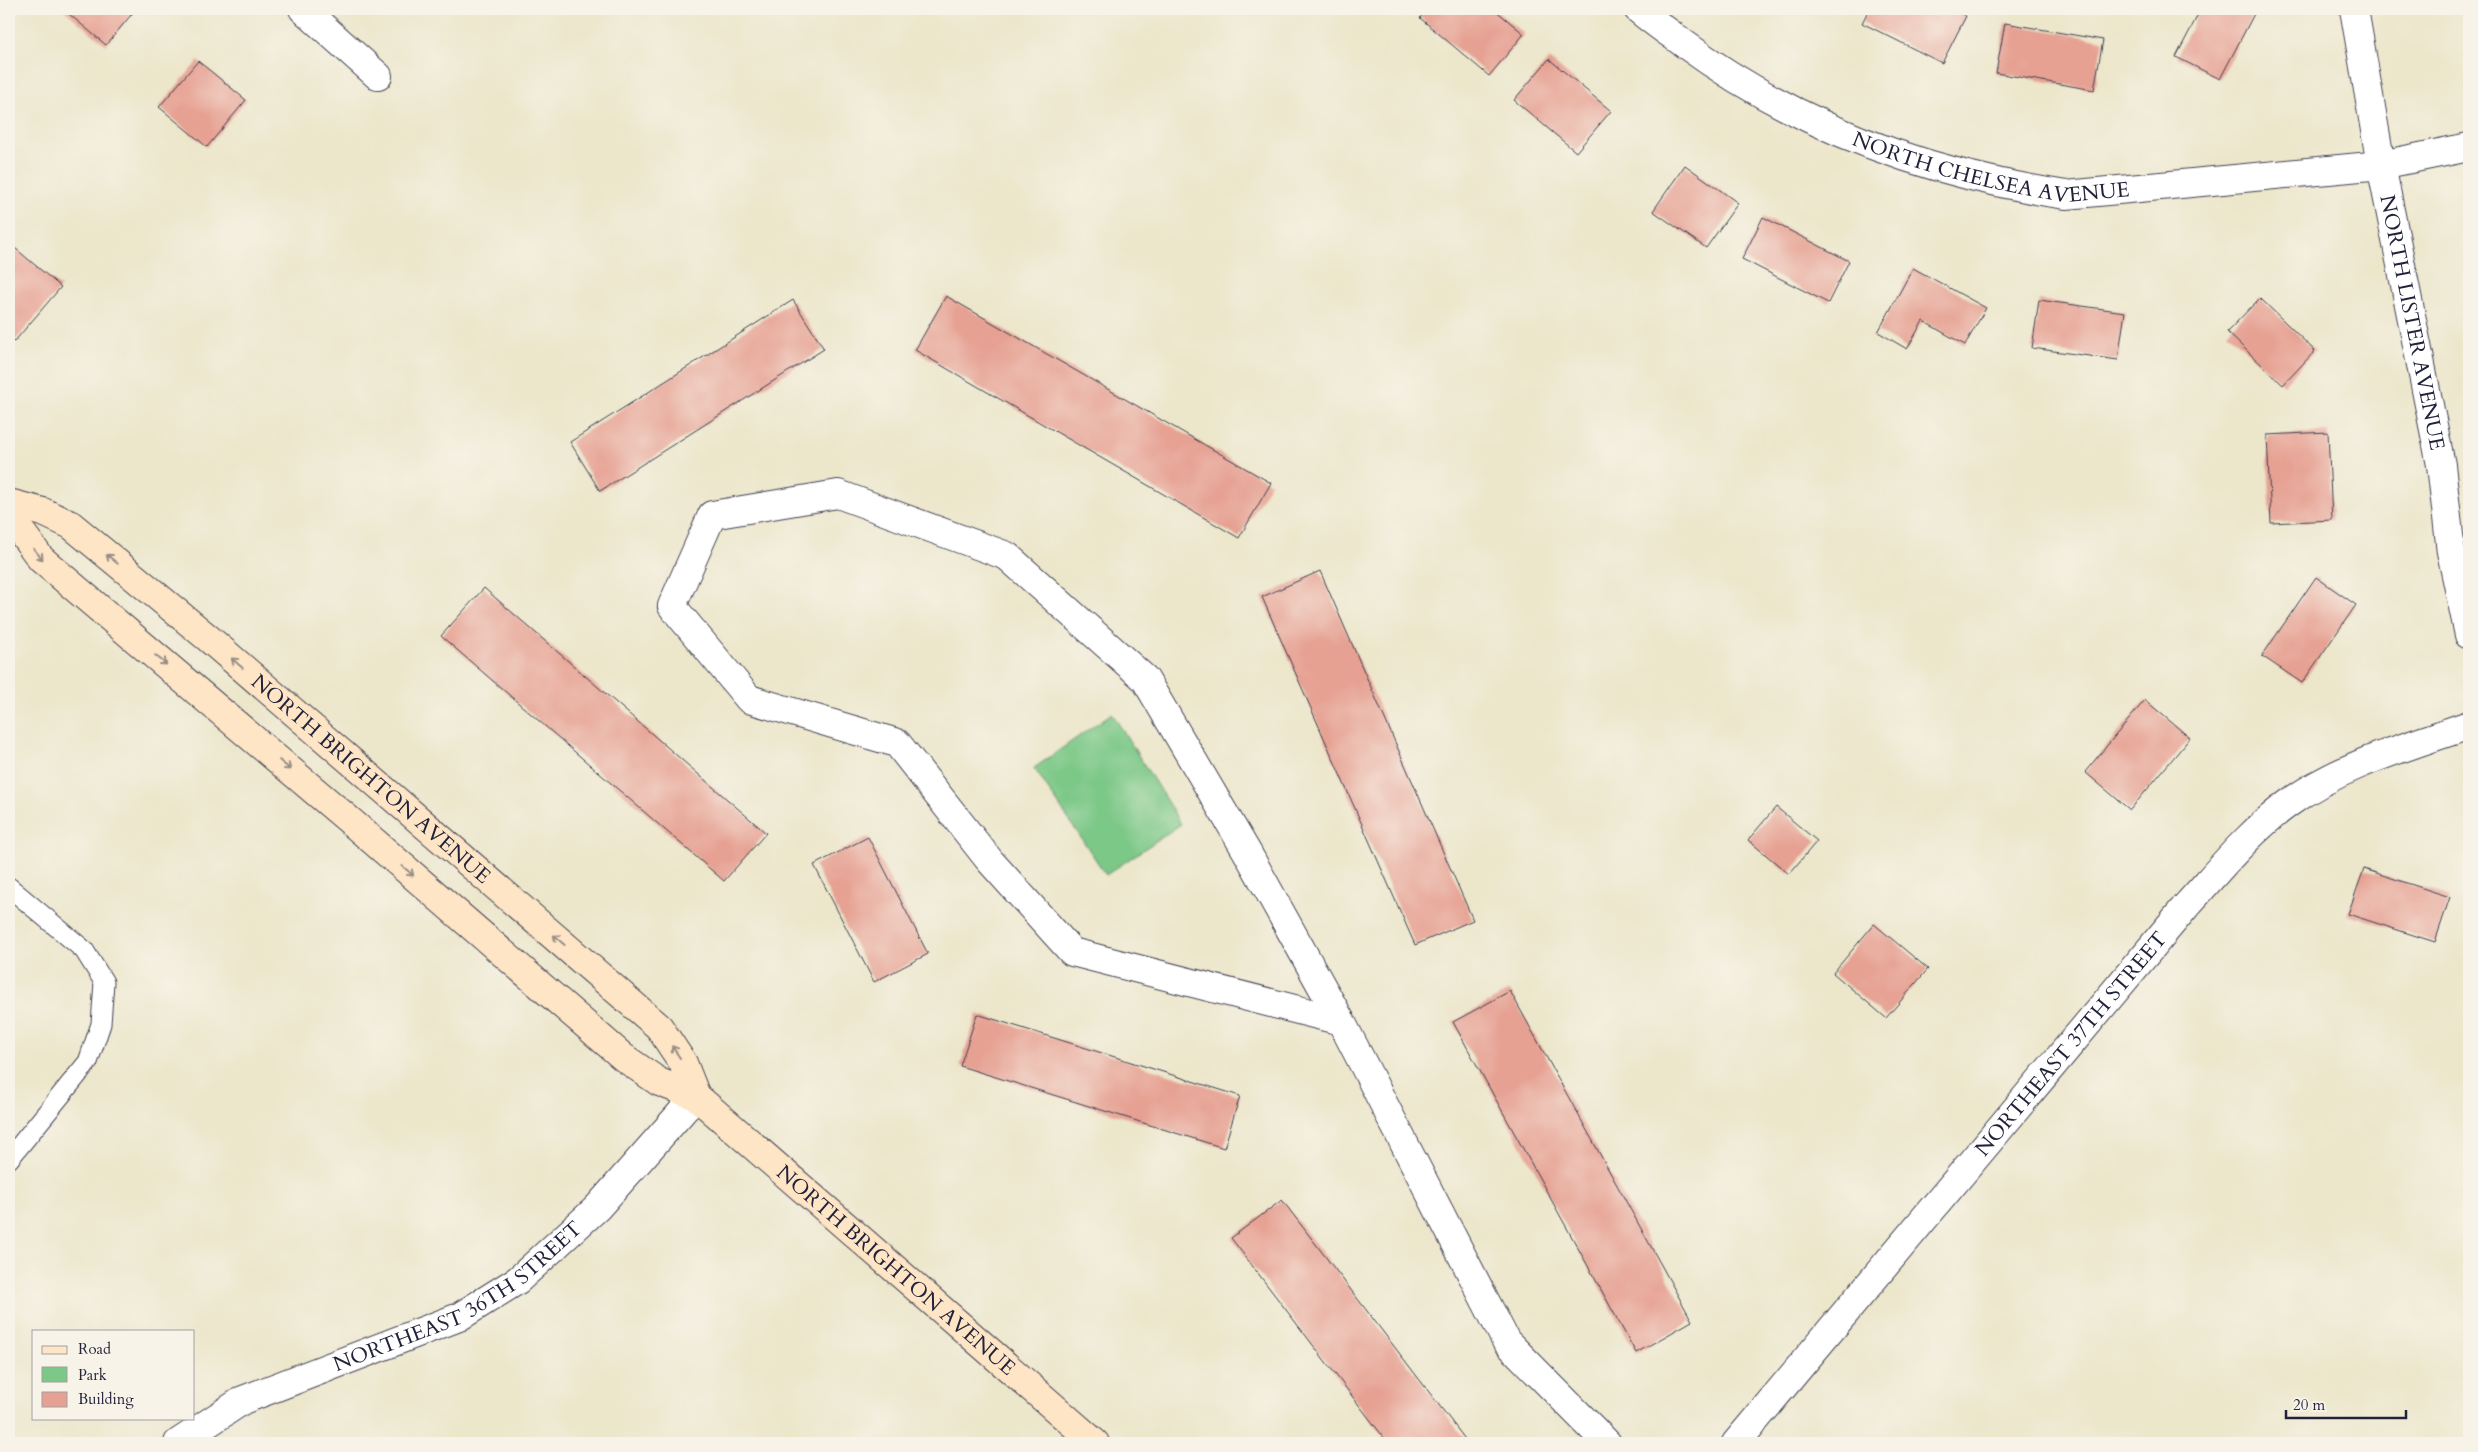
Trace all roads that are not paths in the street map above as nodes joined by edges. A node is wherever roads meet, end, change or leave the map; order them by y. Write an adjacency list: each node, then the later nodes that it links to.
1 (303, 9): 4 (street)
2 (1638, 9): 6 (street, NORTH CHELSEA AVENUE)
3 (2354, 9): 6 (street, NORTH LISTER AVENUE)
4 (378, 76)
5 (2469, 147): 6 (street)
6 (2381, 165): 9 (street, NORTH LISTER AVENUE)
7 (9, 503): 13 (main road, NORTH BRIGHTON AVENUE, one-way to 7)
8 (9, 515): 13 (main road, NORTH BRIGHTON AVENUE, one-way to 13)
9 (2469, 635)
10 (2469, 725): 18 (street, NORTHEAST 37TH STREET)
11 (9, 887): 14 (lane)
12 (1340, 1021): 12 (street); 17 (street)
13 (696, 1096): 15 (street, NORTHEAST 36TH STREET); 16 (main road, NORTH BRIGHTON AVENUE)
14 (9, 1160)
15 (178, 1443)
16 (1095, 1443)
17 (1607, 1443)
18 (1736, 1443)

